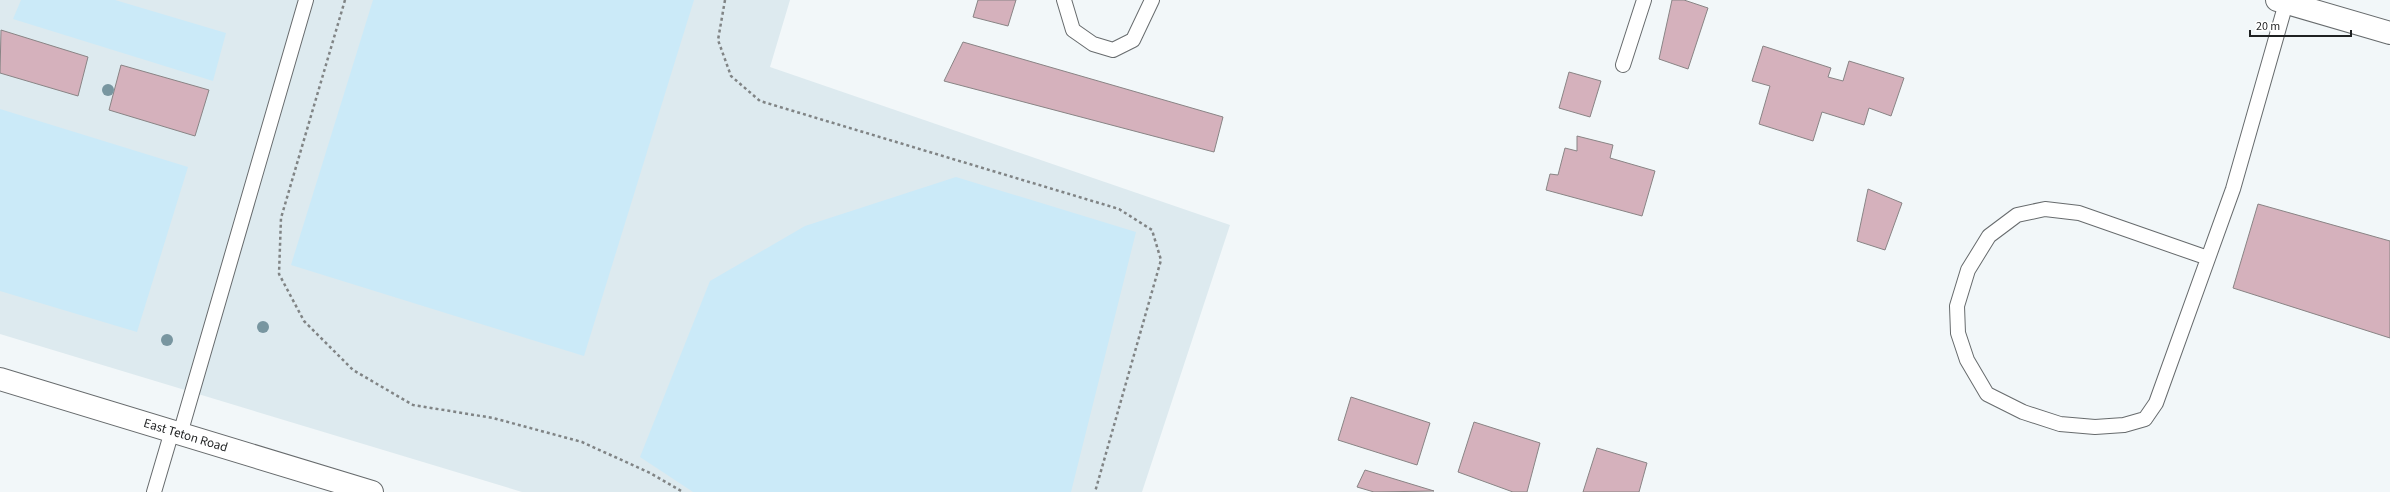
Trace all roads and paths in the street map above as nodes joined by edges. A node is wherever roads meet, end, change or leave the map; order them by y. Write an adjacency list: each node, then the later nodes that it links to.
1 (306, 0): 12 (lane)
2 (345, 0): 15 (path)
3 (725, 0): 16 (path)
4 (1064, 0): 5 (lane)
5 (1152, 0)
6 (1644, 0): 9 (lane)
7 (2282, 1): 8 (street); 10 (lane)
8 (2390, 34)
9 (1624, 65)
10 (2208, 258): 10 (lane)
11 (0, 379): 12 (street, East Teton Road)
12 (176, 432): 13 (lane); 14 (street, East Teton Road)
13 (154, 492)
14 (372, 492)
15 (684, 492)
16 (1095, 492)

